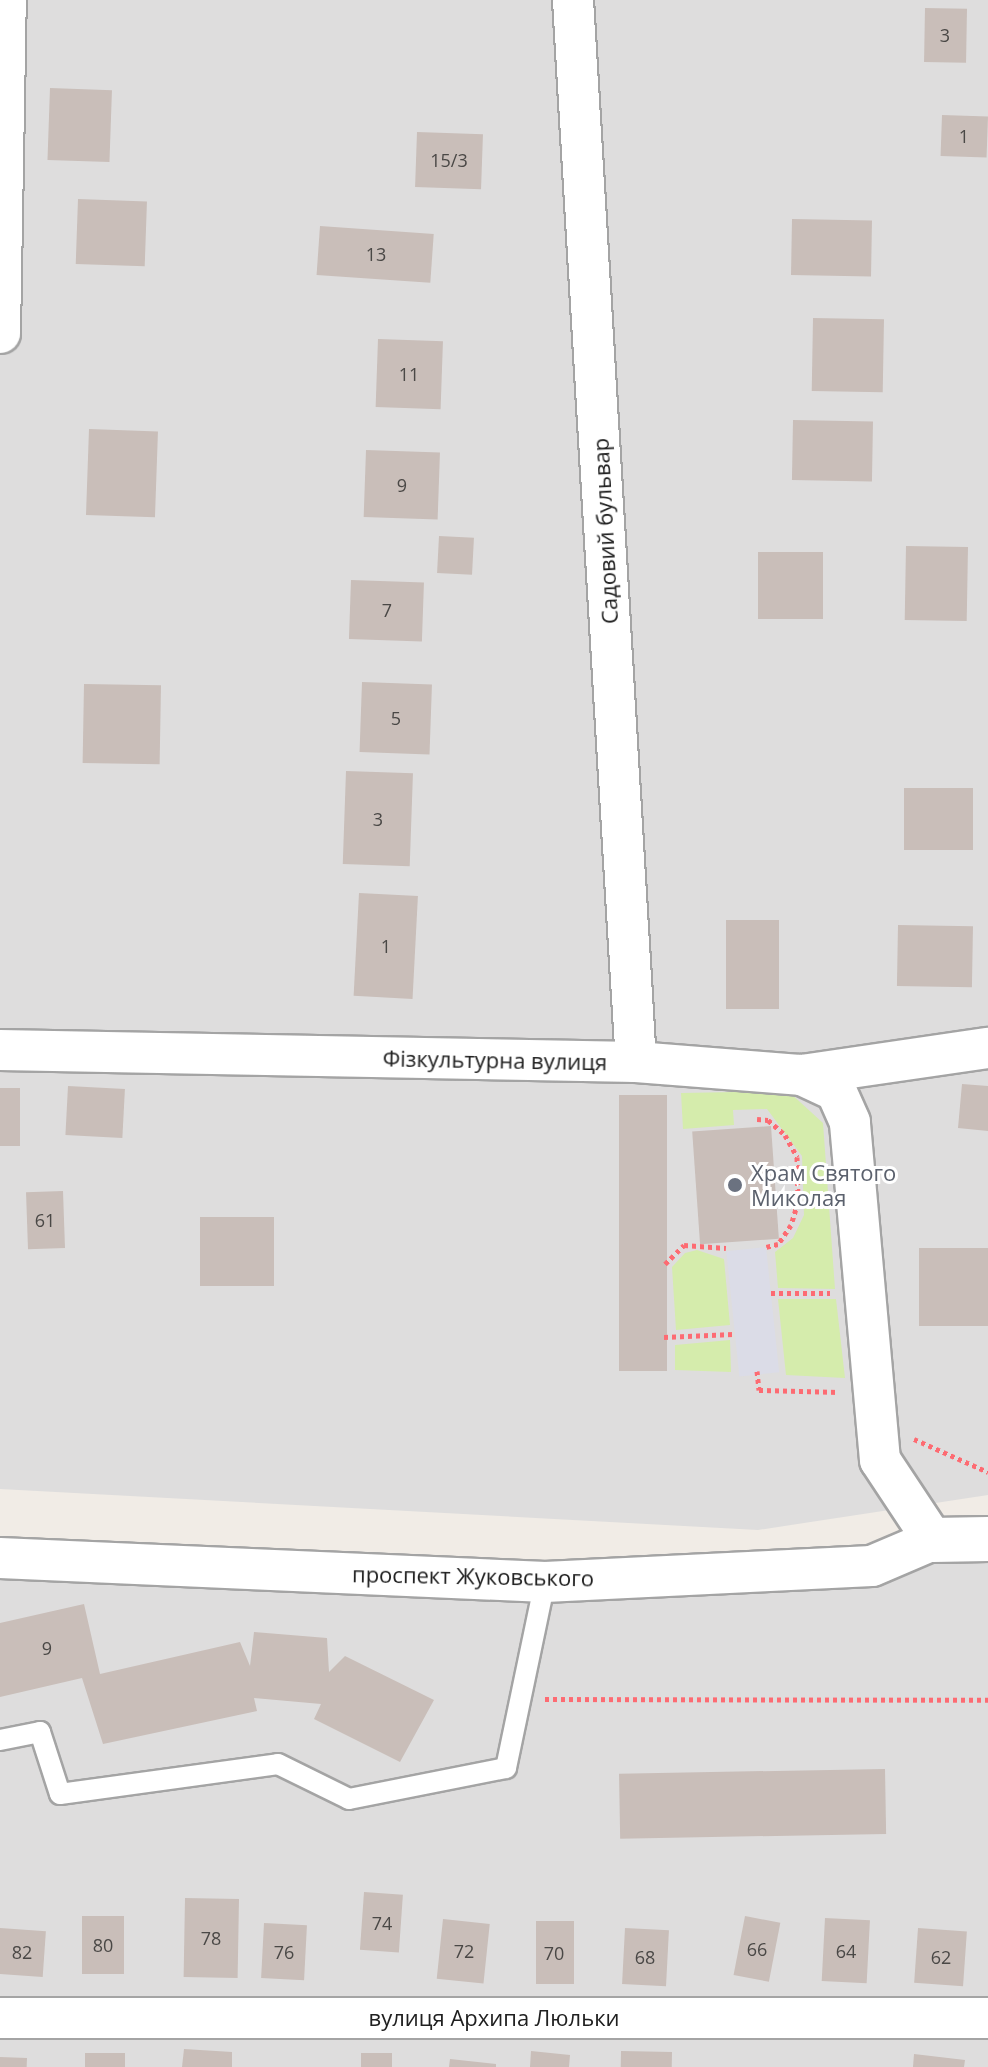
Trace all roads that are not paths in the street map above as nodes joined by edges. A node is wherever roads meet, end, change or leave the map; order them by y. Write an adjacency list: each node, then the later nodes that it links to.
1 (6, 0): 3 (street)
2 (573, 0): 6 (street, Садовий бульвар)
3 (0, 333)
4 (988, 1048): 7 (street, Фізкультурна вулиця)
5 (0, 1050): 6 (street, Фізкультурна вулиця)
6 (636, 1062): 7 (street, Фізкультурна вулиця)
7 (802, 1075): 9 (street)
8 (988, 1539): 9 (street, проспект Жуковського)
9 (933, 1540): 11 (street, проспект Жуковського)
10 (0, 1558): 11 (street, проспект Жуковського)
11 (545, 1582): 12 (lane)
12 (0, 1740)
13 (0, 2018): 14 (street, вулиця Архипа Люльки)
14 (988, 2018)

